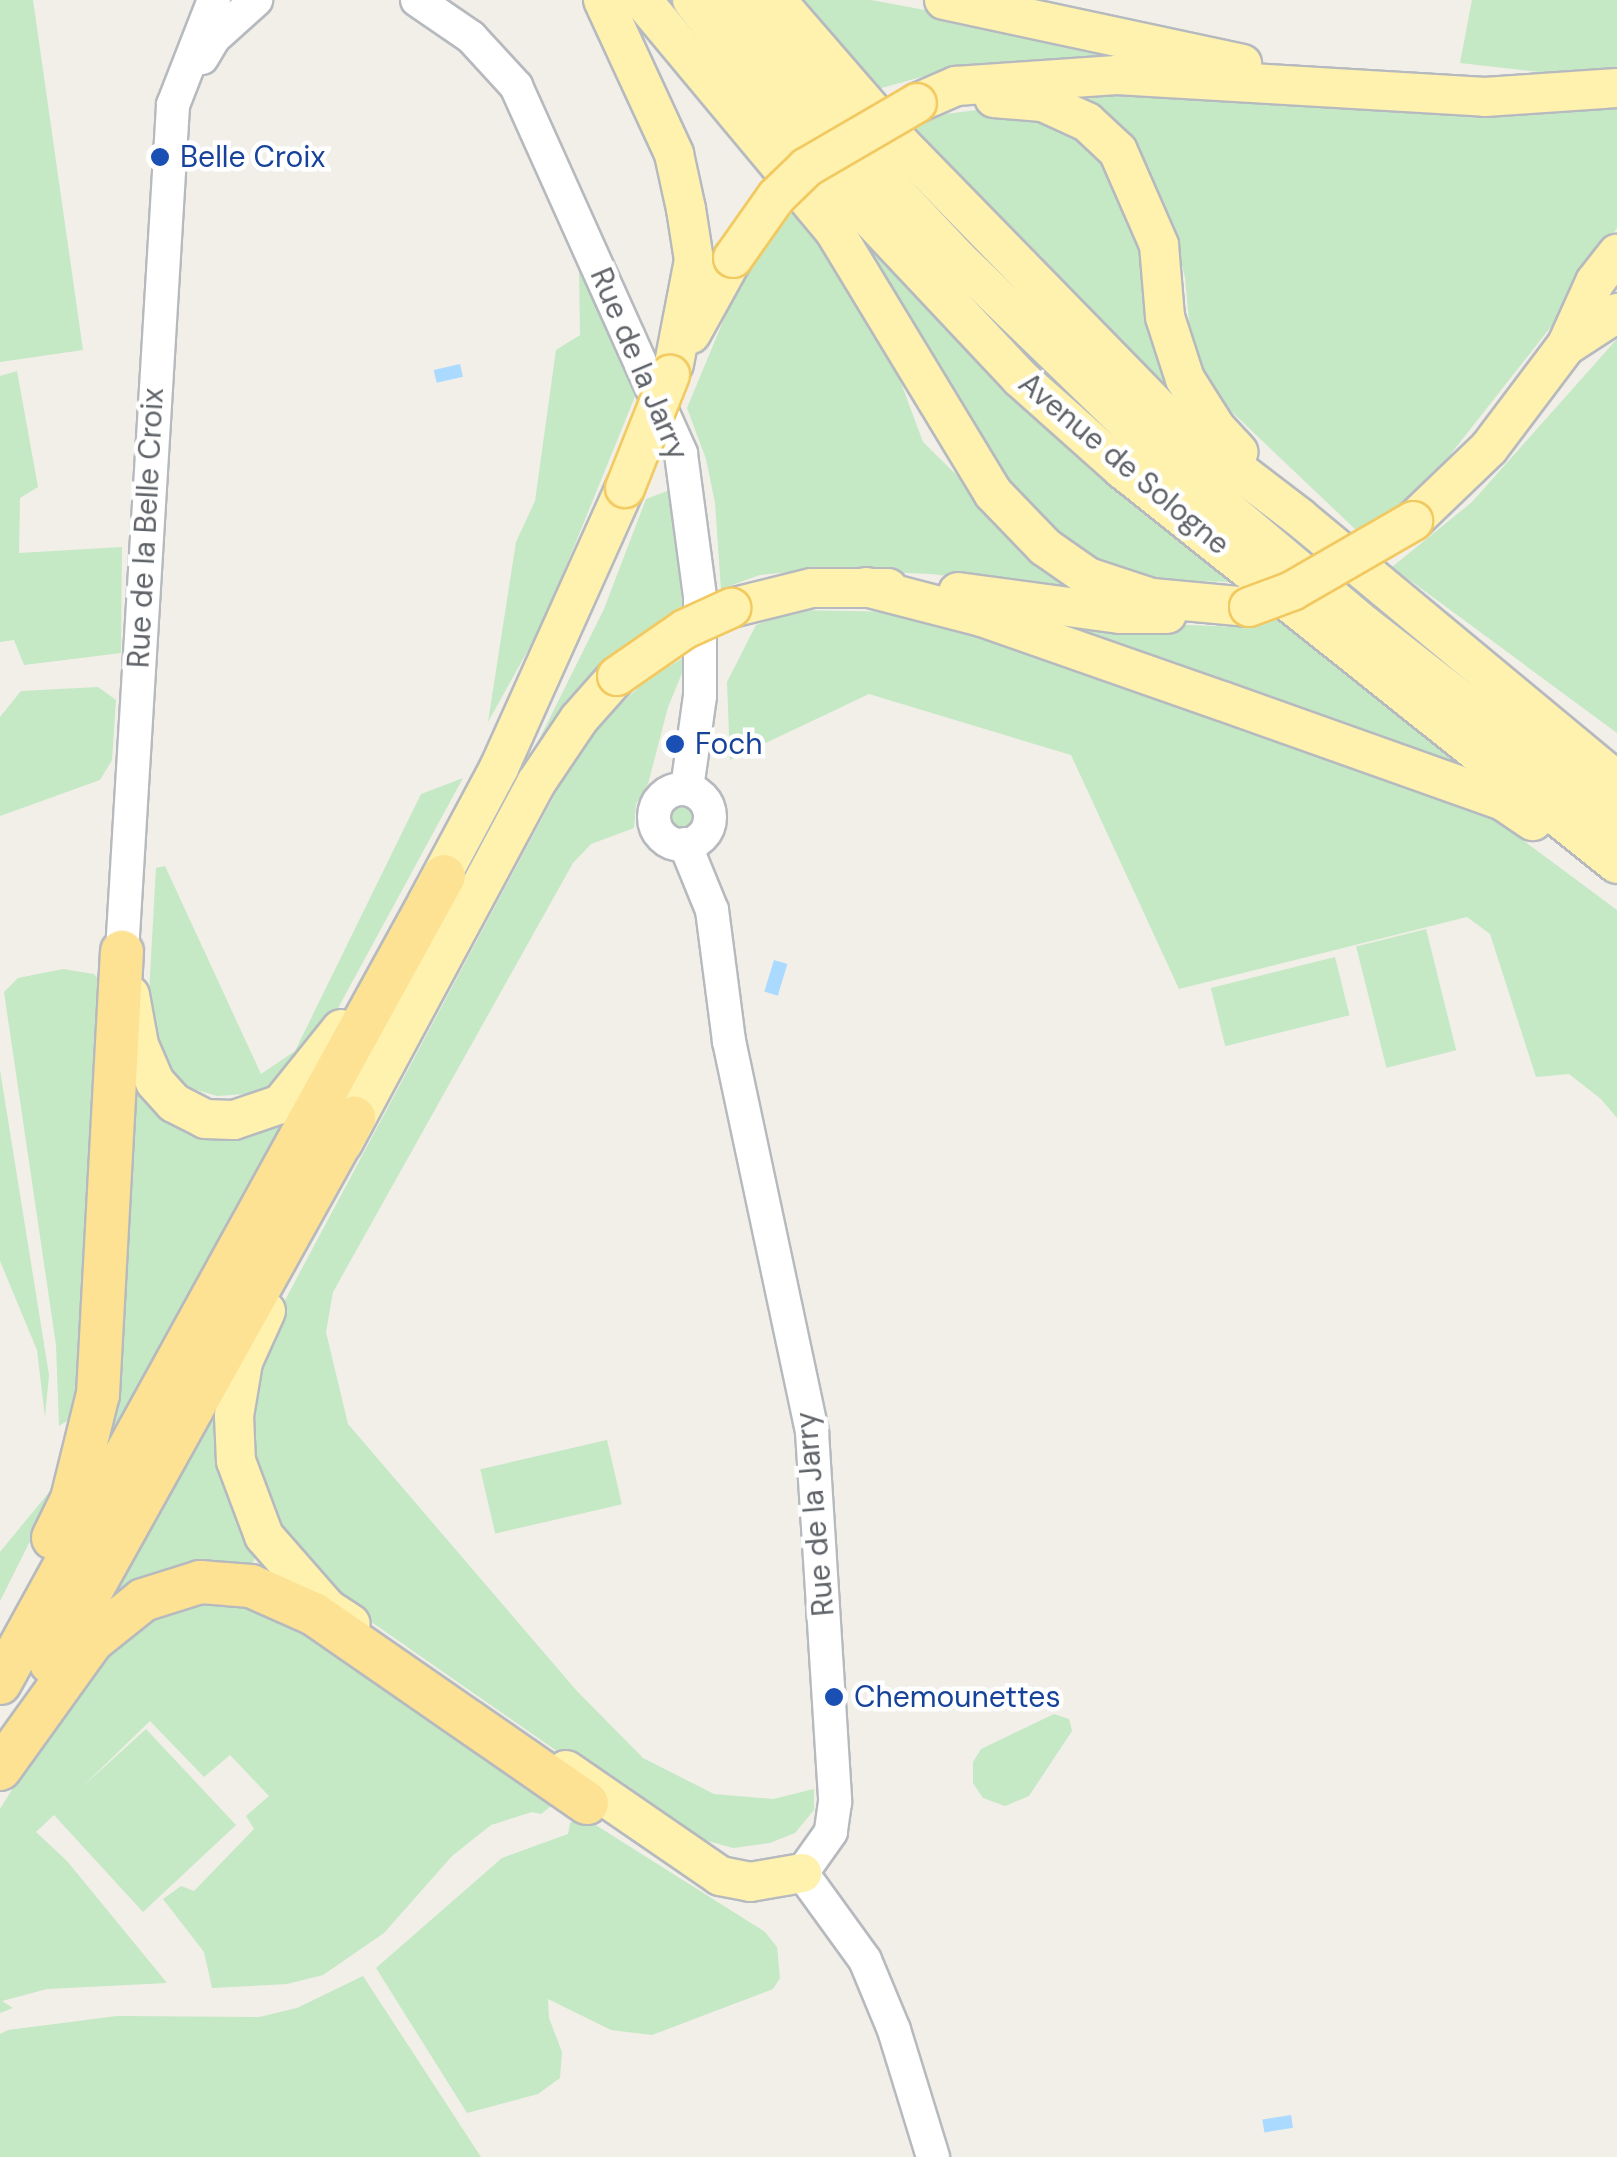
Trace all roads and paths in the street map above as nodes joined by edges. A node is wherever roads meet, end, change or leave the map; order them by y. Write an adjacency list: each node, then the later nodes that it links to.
1 (214, 0): 13 (main road, Rue de la Belle Croix)
2 (256, 0): 13 (main road, Rue de la Belle Croix)
3 (417, 0): 35 (main road, Rue de la Jarry)
4 (604, 0): 17 (main road)
5 (642, 0): 21 (main road)
6 (692, 0): 25 (main road, Avenue de Sologne)
7 (732, 0): 24 (main road, Avenue de Sologne)
8 (776, 0): 18 (main road)
9 (944, 0): 11 (main road)
10 (1617, 88): 11 (main road)
11 (1377, 93): 12 (main road)
12 (917, 103): 17 (main road, bridge); 18 (main road)
13 (173, 105): 28 (main road, Rue de la Belle Croix)
14 (1617, 254): 16 (main road)
15 (1617, 313): 16 (main road)
16 (1566, 346): 21 (main road, bridge)
17 (672, 369): 27 (main road, bridge)
18 (1299, 517): 20 (main road)
19 (866, 587): 21 (main road); 26 (main road); 29 (main road, bridge)
20 (1406, 606): 22 (main road); 23 (main road)
21 (1249, 607)
22 (1617, 750)
23 (1617, 781)
24 (1617, 822)
25 (1617, 864)
26 (1617, 875)
27 (444, 876): 28 (main road); 31 (highway)
28 (122, 952): 30 (highway)
29 (354, 1118): 32 (highway); 35 (main road)
30 (0, 1654)
31 (0, 1683)
32 (0, 1755)
33 (0, 1769): 34 (highway)
34 (587, 1803): 35 (main road)
35 (802, 1873): 36 (main road)
36 (933, 2157)

